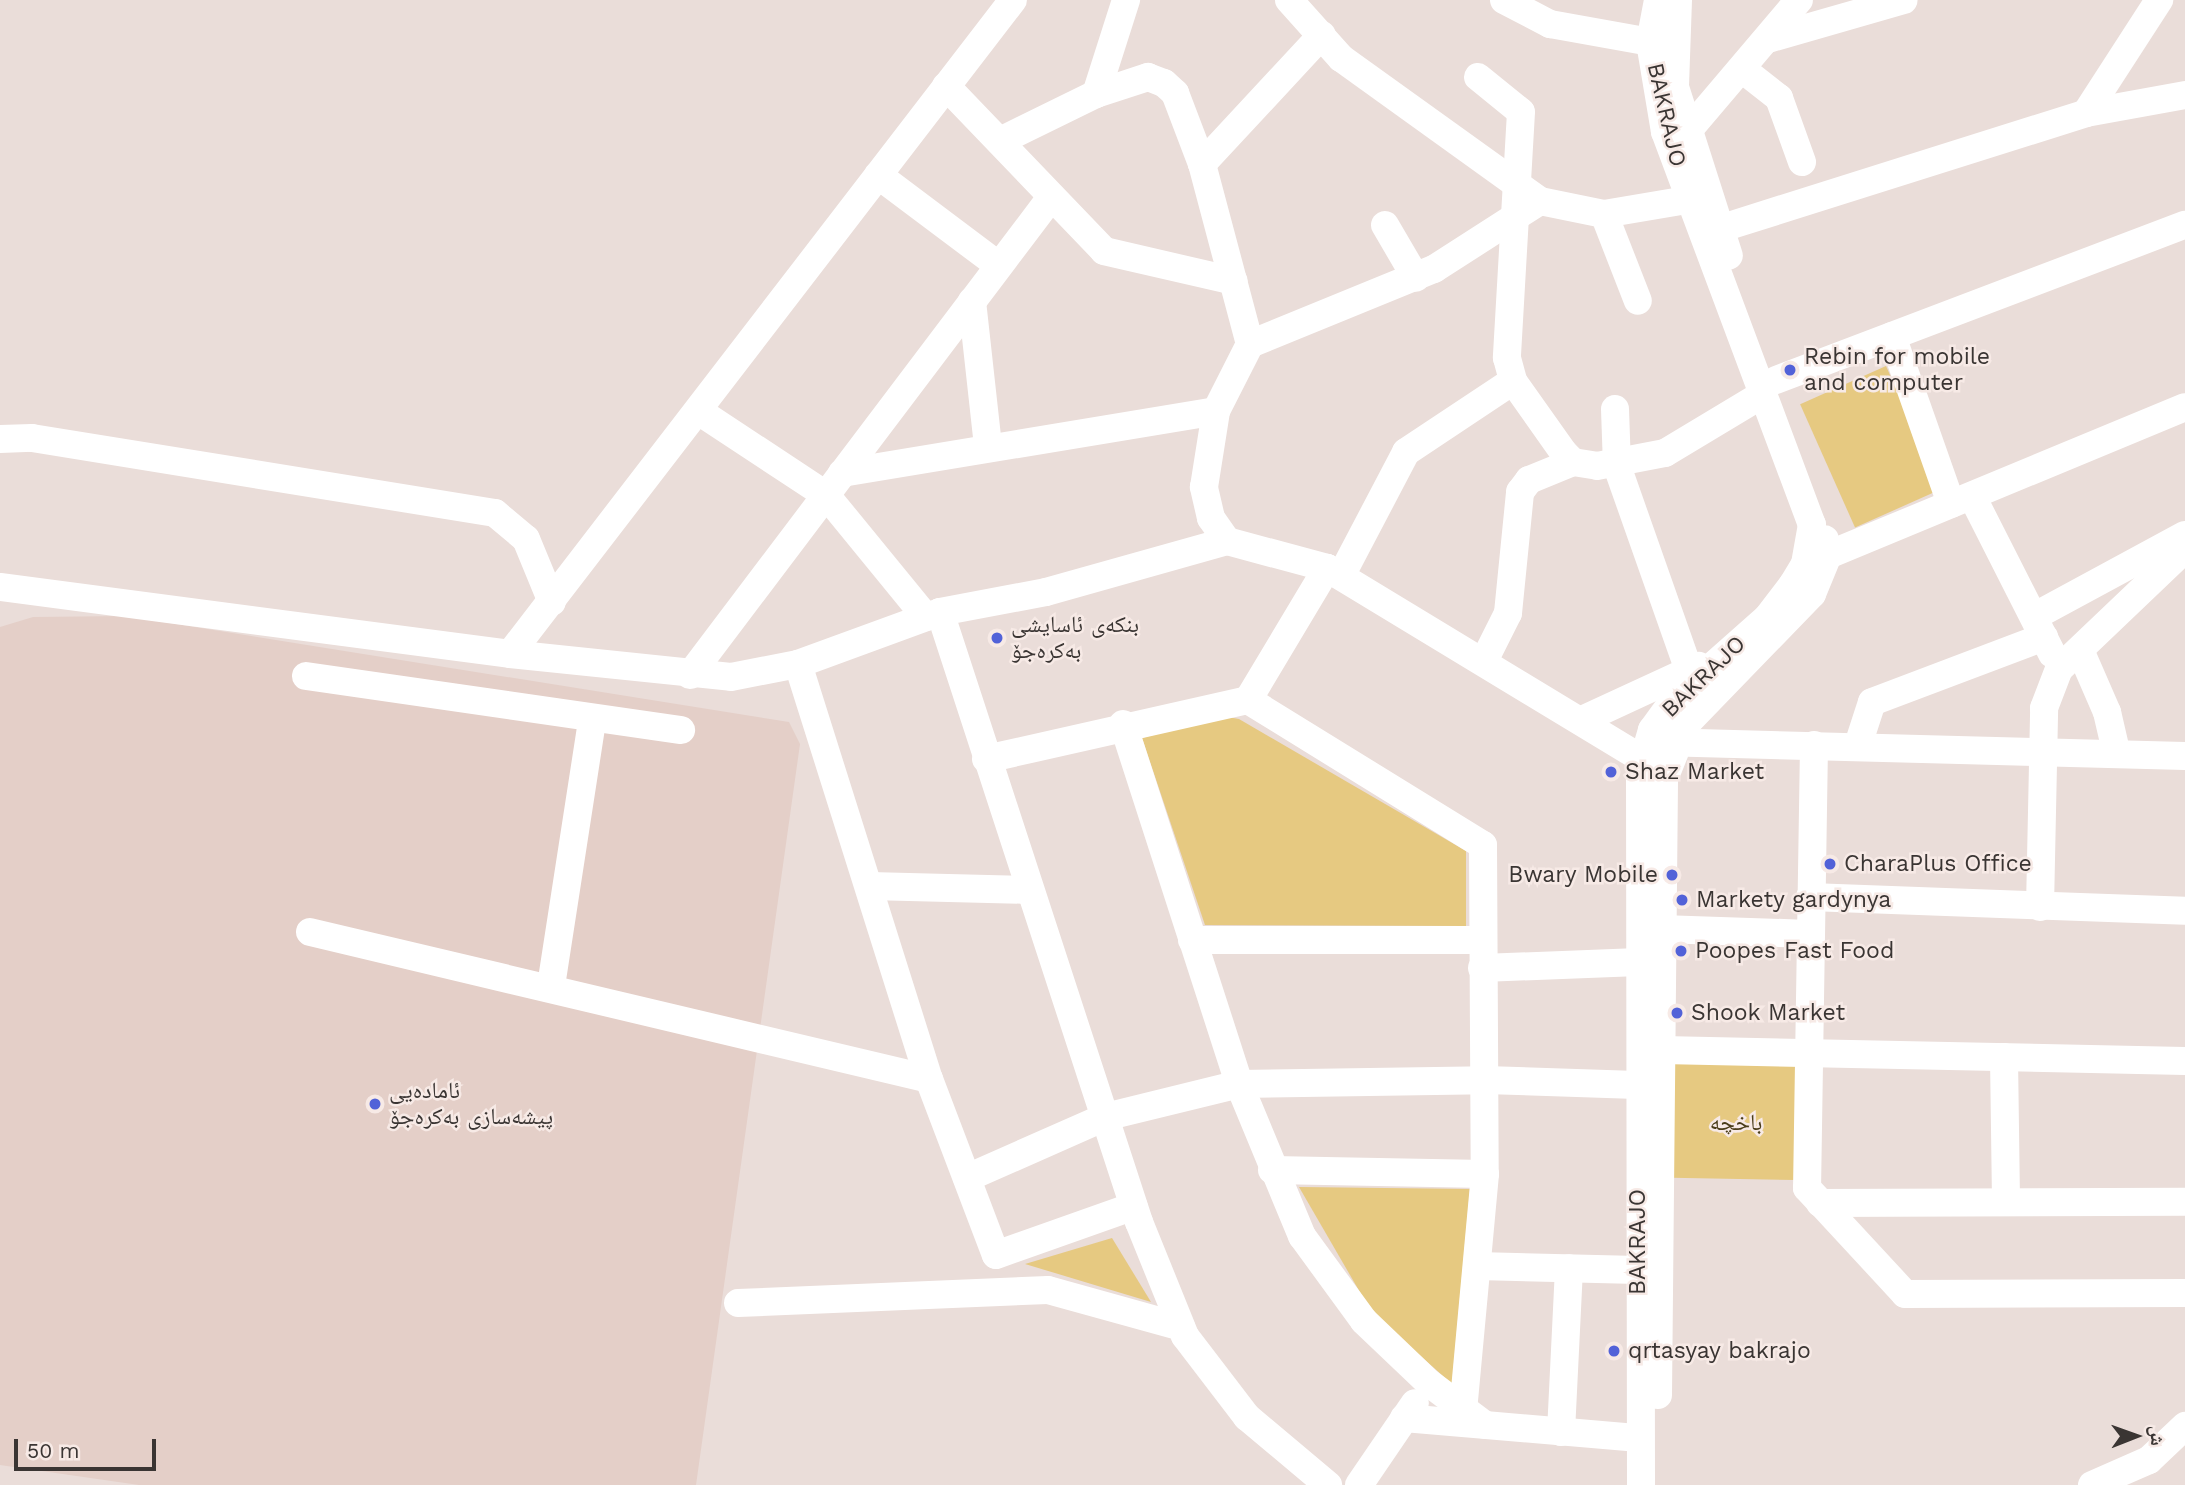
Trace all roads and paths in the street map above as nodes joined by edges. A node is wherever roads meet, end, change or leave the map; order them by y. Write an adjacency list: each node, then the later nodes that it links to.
1 (1013, 0): 15 (street)
2 (1126, 0): 16 (street)
3 (1289, 0): 10 (street)
4 (1504, 0): 12 (street)
5 (1658, 0): 12 (street, BAKRAJO)
6 (1678, 0): 19 (street, BAKRAJO)
7 (1799, 0): 11 (street)
8 (1904, 0): 11 (street)
9 (2159, 0): 18 (street)
10 (1322, 35): 22 (street); 24 (street)
11 (1768, 39): 13 (street)
12 (1650, 43): 26 (street, BAKRAJO)
13 (1742, 69): 19 (street); 21 (street)
14 (1478, 77): 24 (street)
15 (946, 86): 20 (street); 23 (street)
16 (1096, 94): 20 (street); 22 (street)
17 (2185, 95): 18 (street)
18 (2086, 113): 31 (street)
19 (1687, 132): 31 (street, BAKRAJO)
20 (1000, 141): 25 (street)
21 (1802, 162)
22 (1202, 164): 34 (street)
23 (878, 174): 32 (street); 44 (street)
24 (1528, 194): 27 (street); 28 (street)
25 (1049, 200): 32 (street); 34 (street)
26 (1687, 200): 27 (street); 40 (street, BAKRAJO)
27 (1604, 214): 36 (street)
28 (1515, 218): 33 (street); 39 (street)
29 (1385, 225): 33 (street)
30 (2185, 225): 37 (street)
31 (1719, 229): 40 (street, BAKRAJO)
32 (999, 266): 35 (street)
33 (1416, 278): 38 (street)
34 (1234, 281): 38 (street)
35 (972, 301): 46 (street); 49 (street)
36 (1638, 301)
37 (1892, 336): 40 (street); 50 (street)
38 (1250, 344): 43 (street)
39 (1513, 381): 47 (street); 55 (street)
40 (1769, 387): 48 (street); 54 (street, BAKRAJO); 67 (street, BAKRAJO)
41 (2185, 407): 50 (street)
42 (1615, 409): 48 (street)
43 (1216, 411): 46 (street); 52 (street)
44 (700, 412): 49 (street); 57 (street)
45 (0, 439): 57 (street)
46 (988, 446): 49 (street)
47 (1573, 462): 48 (street); 62 (street)
48 (1617, 466): 67 (street)
49 (834, 484): 58 (street); 65 (street)
50 (1961, 500): 54 (street); 59 (street)
51 (2185, 535): 59 (street)
52 (1227, 541): 55 (street); 58 (street)
53 (2185, 549): 60 (street)
54 (1828, 555): 73 (street, BAKRAJO)
55 (1334, 572): 62 (street); 68 (street)
56 (0, 587): 61 (street)
57 (552, 602): 61 (street)
58 (933, 615): 63 (street); 80 (street)
59 (2039, 627): 64 (street); 75 (street)
60 (2080, 650): 64 (street); 77 (street)
61 (510, 654): 65 (street)
62 (1485, 659): 69 (street)
63 (798, 664): 65 (street); 81 (street)
64 (2059, 669): 76 (street)
65 (690, 675)
66 (306, 676): 70 (street)
67 (1691, 676): 69 (street); 79 (street, BAKRAJO)
68 (1248, 700): 71 (street); 90 (street)
69 (1582, 720): 79 (street)
70 (592, 722): 72 (street); 93 (street)
71 (1123, 724): 80 (street); 89 (street)
72 (681, 730)
73 (1676, 743): 74 (street); 79 (street)
74 (1814, 745): 75 (street); 83 (street)
75 (1858, 746): 76 (street)
76 (2039, 751): 77 (street); 84 (street)
77 (2116, 751): 78 (street)
78 (2185, 756)
79 (1652, 758): 86 (street, BAKRAJO); 91 (street, BAKRAJO)
80 (986, 759): 82 (street)
81 (869, 886): 82 (street); 98 (street)
82 (1028, 890): 102 (street)
83 (1810, 897): 84 (street); 88 (street)
84 (2040, 907): 85 (street)
85 (2185, 911)
86 (1661, 929): 88 (street); 94 (street, BAKRAJO)
87 (310, 932): 93 (street)
88 (1808, 934): 95 (street)
89 (1192, 940): 90 (street); 100 (street)
90 (1483, 940): 92 (street)
91 (1639, 961): 92 (street); 101 (street, BAKRAJO)
92 (1482, 968): 99 (street)
93 (551, 986): 98 (street)
94 (1662, 1050): 95 (street); 125 (street, BAKRAJO)
95 (1806, 1052): 96 (street); 108 (street)
96 (2004, 1057): 97 (street); 106 (street)
97 (2185, 1061)
98 (929, 1079): 105 (street)
99 (1485, 1080): 100 (street); 101 (street); 104 (street)
100 (1240, 1084): 102 (street); 103 (street)
101 (1637, 1085): 112 (street, BAKRAJO)
102 (1105, 1117): 105 (street); 109 (street)
103 (1272, 1170): 104 (street); 116 (street)
104 (1485, 1174): 110 (street)
105 (967, 1178): 109 (street)
106 (2006, 1200): 107 (street); 108 (street)
107 (2185, 1202)
108 (1820, 1203): 113 (street)
109 (1133, 1206): 115 (street)
110 (1477, 1266): 111 (street); 118 (street)
111 (1569, 1268): 112 (street); 120 (street)
112 (1638, 1270): 121 (street, BAKRAJO)
113 (2185, 1293)
114 (738, 1304): 115 (street)
115 (1181, 1327): 122 (street)
116 (1429, 1383): 117 (street); 118 (street)
117 (1404, 1418): 118 (street); 123 (street)
118 (1474, 1419): 120 (street)
119 (2185, 1426): 126 (street)
120 (1561, 1432): 121 (street)
121 (1639, 1438): 124 (street, BAKRAJO)
122 (1328, 1485)
123 (1359, 1485)
124 (1641, 1485)
125 (1657, 1485)
126 (2092, 1485)

